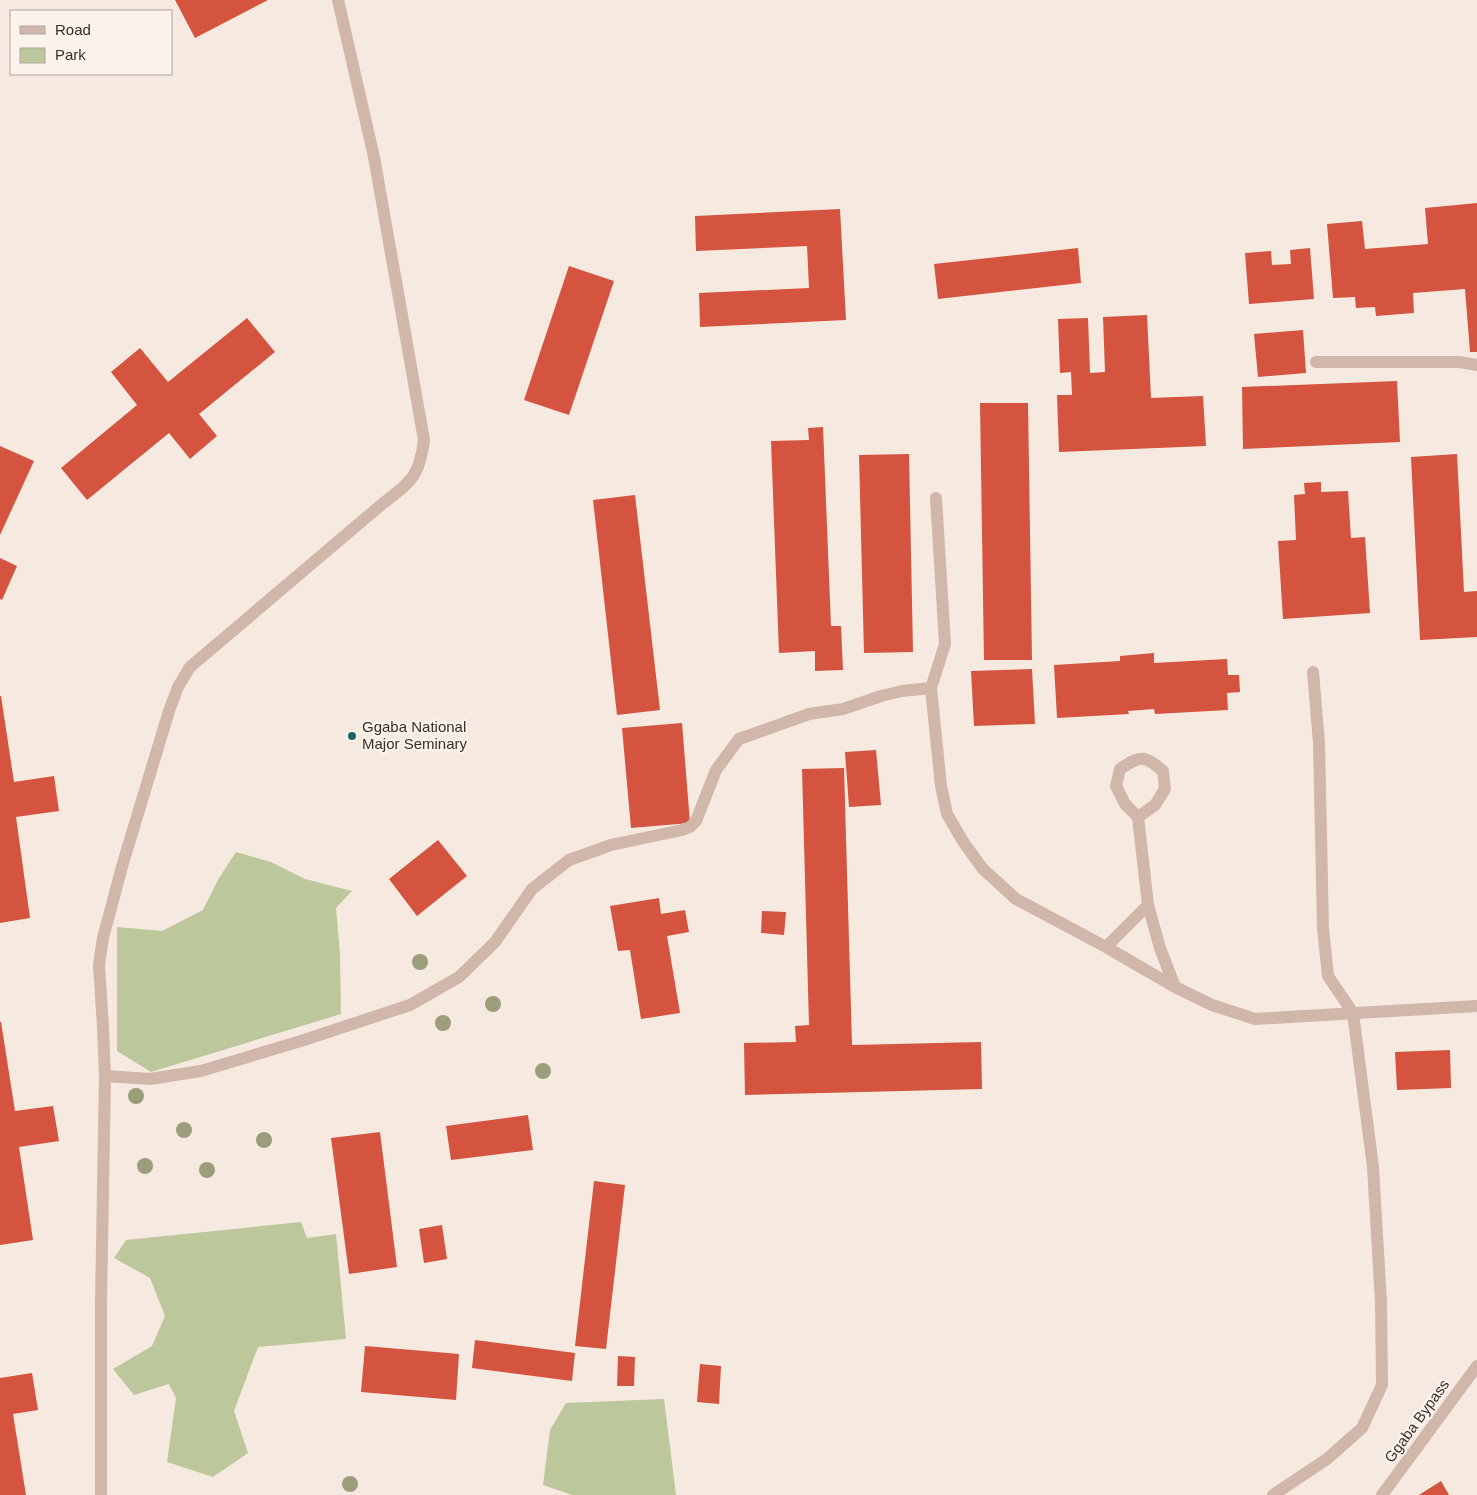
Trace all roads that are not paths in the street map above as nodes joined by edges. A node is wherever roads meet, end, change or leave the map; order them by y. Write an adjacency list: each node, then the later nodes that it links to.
1 (338, 0): 13 (street)
2 (1316, 362): 3 (street)
3 (1477, 365)
4 (936, 498): 6 (street)
5 (1313, 672): 12 (street)
6 (931, 688): 9 (street); 13 (street)
7 (1138, 817): 7 (street); 8 (street)
8 (1148, 906): 9 (street); 10 (street)
9 (1106, 946): 10 (street)
10 (1175, 987): 12 (street)
11 (1477, 1006): 12 (street)
12 (1353, 1013): 16 (street)
13 (105, 1076): 15 (street)
14 (1477, 1366): 17 (street, Ggaba Bypass)
15 (101, 1495)
16 (1273, 1495)
17 (1382, 1495)

